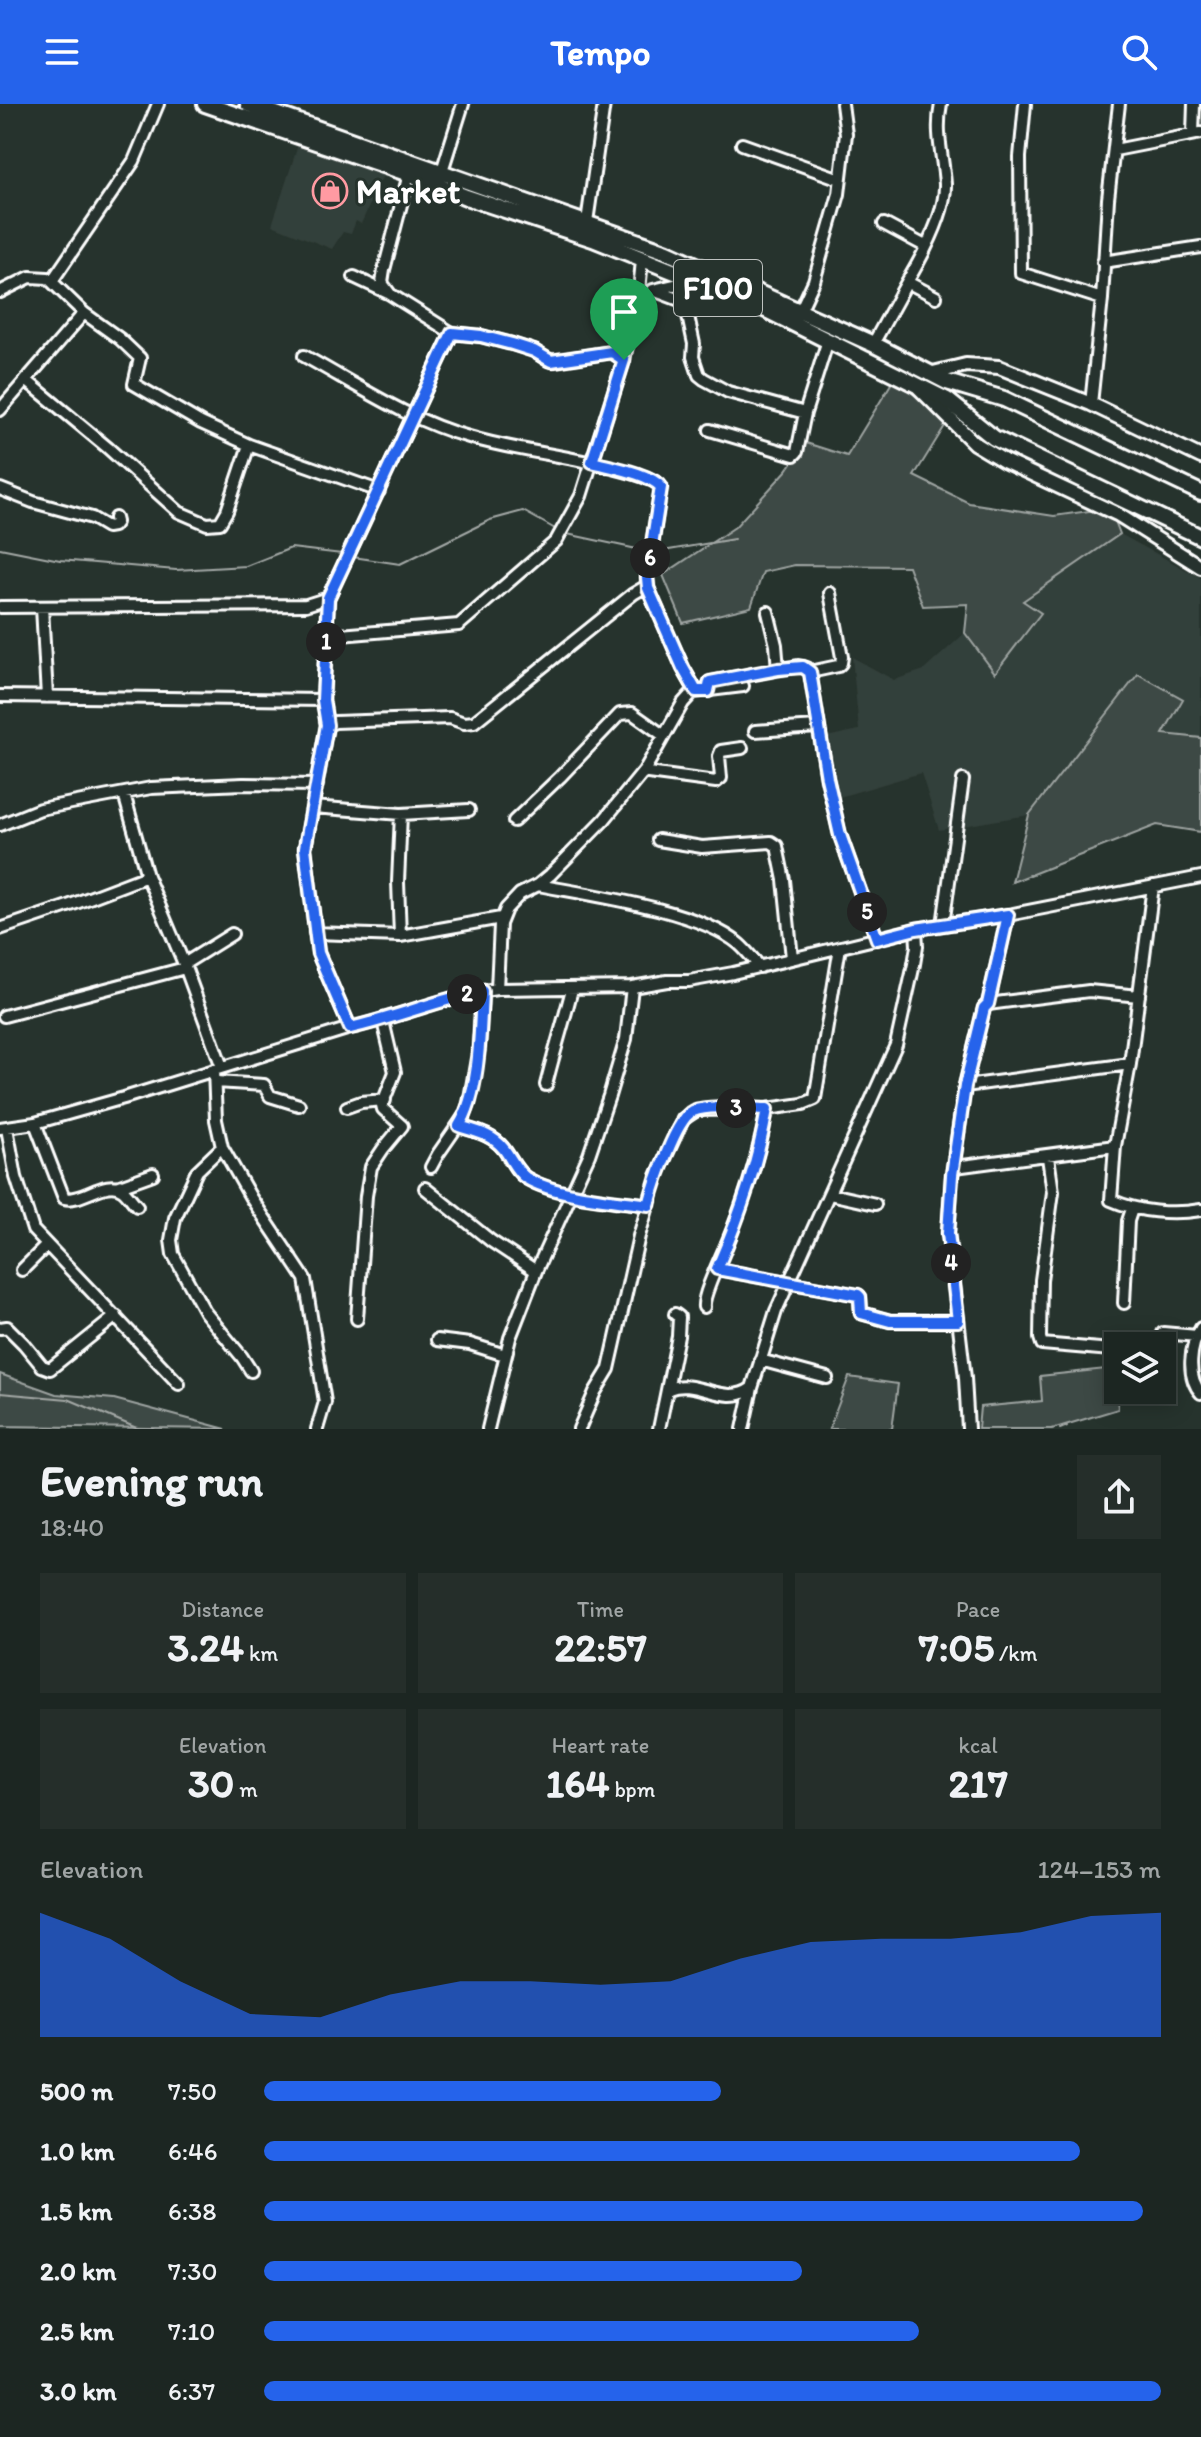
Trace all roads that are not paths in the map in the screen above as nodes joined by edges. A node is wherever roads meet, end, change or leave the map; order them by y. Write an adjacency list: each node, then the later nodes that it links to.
1 (158, 104): 27 (street)
2 (205, 104): 15 (highway, F100)
3 (248, 104): 14 (highway, F100)
4 (463, 104): 14 (street)
5 (604, 104): 19 (street)
6 (842, 104): 16 (street)
7 (941, 104): 21 (street)
8 (1025, 104): 34 (street)
9 (1119, 104): 13 (street)
10 (1194, 104): 11 (street)
11 (1197, 133): 13 (street)
12 (742, 144): 16 (street)
13 (1115, 150): 24 (street)
14 (442, 171): 17 (highway, F100)
15 (409, 174): 18 (highway, F100); 32 (street)
16 (840, 179): 35 (street)
17 (468, 180): 18 (highway); 19 (highway, F100)
18 (466, 197): 23 (highway, F100)
19 (587, 222): 35 (highway, F100)
20 (884, 224): 21 (street)
21 (925, 246): 28 (street)
22 (1201, 247): 24 (street)
23 (642, 260): 26 (highway, F100); 30 (street)
24 (1103, 262): 34 (street)
25 (354, 277): 32 (street)
26 (697, 280): 29 (street); 38 (highway, F100)
27 (52, 281): 31 (street); 36 (street)
28 (907, 282): 33 (street); 39 (street)
29 (653, 290): 30 (street); 47 (street)
30 (639, 291): 41 (street)
31 (0, 292)
32 (390, 294): 37 (street)
33 (936, 297)
34 (1102, 299): 45 (street)
35 (800, 311): 39 (highway, F100)
36 (84, 313): 43 (street); 50 (street)
37 (452, 333): 41 (street); 48 (street)
38 (828, 340): 44 (highway, F100); 47 (street)
39 (873, 344): 42 (highway, F100)
40 (304, 356): 48 (street)
41 (624, 360): 52 (street)
42 (929, 374): 45 (main road); 55 (highway, F100)
43 (26, 380): 46 (street); 50 (street)
44 (911, 380): 57 (highway, F100); 58 (main road)
45 (1091, 404): 51 (main road)
46 (0, 410)
47 (805, 413): 49 (street)
48 (413, 417): 52 (street); 54 (street)
49 (710, 430)
50 (249, 445): 54 (street)
51 (1201, 457)
52 (592, 462): 59 (street); 65 (street)
53 (0, 489): 56 (street)
54 (379, 491): 61 (street)
55 (1201, 493)
56 (115, 518)
57 (1201, 537)
58 (1201, 567)
59 (648, 588): 69 (street); 73 (street)
60 (830, 593): 67 (street)
61 (328, 598): 63 (street); 65 (street)
62 (0, 607): 63 (street)
63 (42, 607): 71 (street)
64 (768, 612): 66 (street)
65 (328, 636): 72 (street)
66 (778, 669): 67 (street); 69 (street)
67 (810, 672): 74 (street)
68 (743, 686): 69 (street)
69 (702, 691): 76 (street)
70 (0, 696): 71 (street)
71 (47, 697): 72 (street)
72 (323, 700): 73 (street)
73 (327, 725): 80 (street)
74 (818, 727): 75 (street); 100 (street)
75 (755, 731)
76 (663, 735): 78 (street); 85 (street)
77 (742, 748): 78 (street)
78 (644, 771): 90 (street)
79 (963, 780): 94 (street)
80 (317, 785): 81 (street); 82 (street)
81 (124, 794): 86 (street); 88 (street)
82 (313, 807): 84 (street); 97 (street)
83 (469, 810): 84 (street)
84 (401, 814): 99 (street)
85 (514, 821)
86 (1, 822)
87 (658, 840): 102 (street)
88 (147, 876): 95 (street); 103 (street)
89 (1201, 877): 91 (street)
90 (538, 885): 93 (street); 104 (street)
91 (1153, 886): 92 (street); 109 (street)
92 (1008, 915): 94 (street); 110 (street)
93 (501, 918): 99 (street); 106 (street)
94 (943, 925): 96 (street)
95 (0, 929)
96 (916, 929): 100 (street); 134 (street)
97 (315, 933): 99 (street); 113 (street)
98 (232, 934): 103 (street)
99 (400, 936)
100 (877, 939): 101 (street)
101 (840, 947): 102 (street); 121 (street)
102 (792, 958): 104 (street)
103 (184, 966): 111 (street); 115 (street)
104 (760, 967): 105 (street)
105 (632, 987): 107 (street); 133 (street)
106 (497, 989): 107 (street); 108 (street)
107 (572, 989): 116 (street)
108 (482, 991): 112 (street); 123 (street)
109 (1139, 996): 110 (street); 114 (street)
110 (988, 1004): 117 (street)
111 (4, 1016)
112 (383, 1021): 113 (street); 118 (street)
113 (350, 1028): 115 (street)
114 (1130, 1064): 117 (street); 125 (street)
115 (218, 1073): 119 (street); 122 (street); 126 (street)
116 (546, 1085)
117 (965, 1086): 129 (street)
118 (385, 1100): 120 (street); 149 (street)
119 (299, 1105)
120 (347, 1107)
121 (767, 1109): 136 (street); 141 (street)
122 (35, 1123): 124 (street); 131 (street)
123 (459, 1126): 128 (street); 133 (street)
124 (4, 1128): 140 (street)
125 (1115, 1146): 127 (street); 138 (street)
126 (222, 1147): 158 (street); 164 (street)
127 (1048, 1157): 129 (street); 155 (street)
128 (431, 1167)
129 (955, 1167): 150 (street)
130 (153, 1174): 131 (street)
131 (117, 1187): 137 (street)
132 (425, 1188): 143 (street)
133 (571, 1194): 136 (street); 143 (street)
134 (830, 1194): 135 (street); 144 (street)
135 (875, 1204)
136 (649, 1205): 166 (street)
137 (137, 1206)
138 (1132, 1209): 139 (street); 145 (street)
139 (1201, 1210)
140 (47, 1245): 142 (street); 148 (street)
141 (717, 1269): 144 (street); 146 (street)
142 (22, 1270)
143 (536, 1271): 156 (street)
144 (789, 1284): 150 (street); 157 (street)
145 (1124, 1303)
146 (704, 1307)
147 (675, 1314): 162 (street)
148 (116, 1316): 151 (street); 160 (street)
149 (357, 1319)
150 (958, 1321): 169 (street)
151 (0, 1328)
152 (1199, 1332): 153 (street); 163 (street)
153 (1176, 1333)
154 (437, 1340): 156 (street)
155 (1104, 1349)
156 (505, 1355): 165 (street)
157 (760, 1360): 159 (street); 161 (street)
158 (251, 1371)
159 (827, 1378)
160 (179, 1384)
161 (752, 1388): 162 (street); 168 (street)
162 (669, 1389): 167 (street)
163 (1201, 1393)
164 (317, 1429)
165 (488, 1429)
166 (579, 1429)
167 (659, 1429)
168 (743, 1429)
169 (968, 1429)

